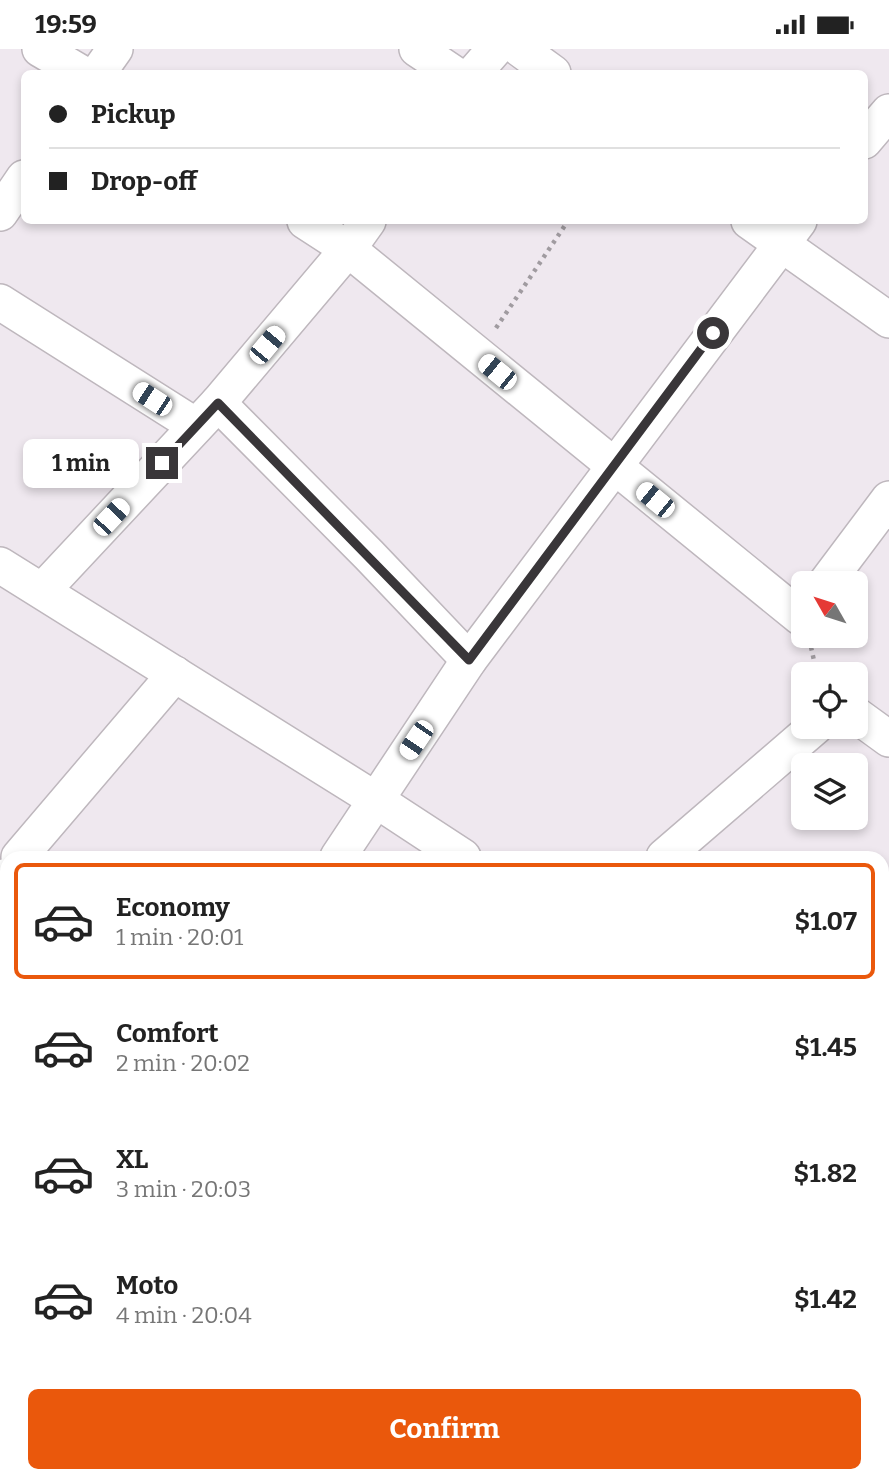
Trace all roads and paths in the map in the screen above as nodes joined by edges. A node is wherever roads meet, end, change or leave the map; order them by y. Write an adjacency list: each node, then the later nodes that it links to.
1 (40, 49): 6 (street)
2 (115, 49): 7 (street)
3 (417, 49): 8 (street)
4 (495, 49): 9 (street)
5 (520, 49): 10 (street)
6 (75, 70)
7 (100, 70)
8 (448, 70)
9 (477, 70)
10 (549, 70)
11 (889, 111): 12 (street)
12 (868, 136)
13 (21, 182): 14 (street)
14 (0, 213)
15 (310, 224): 20 (street)
16 (366, 224): 20 (street)
17 (566, 224): 23 (path)
18 (760, 224): 19 (street)
19 (789, 232): 22 (street); 25 (street)
20 (348, 249): 23 (street); 24 (street)
21 (0, 302): 24 (street)
22 (889, 320)
23 (478, 356): 25 (street)
24 (207, 415): 29 (street); 31 (street)
25 (614, 467): 30 (street); 31 (street)
26 (889, 499): 28 (street)
27 (0, 566): 29 (street)
28 (835, 571)
29 (43, 590): 32 (street)
30 (791, 610)
31 (469, 660): 36 (street)
32 (175, 674): 36 (street); 37 (street)
33 (868, 724): 35 (street)
34 (801, 739): 40 (street)
35 (889, 739)
36 (376, 800): 38 (street); 39 (street)
37 (23, 851)
38 (342, 851)
39 (454, 851)
40 (671, 851)

